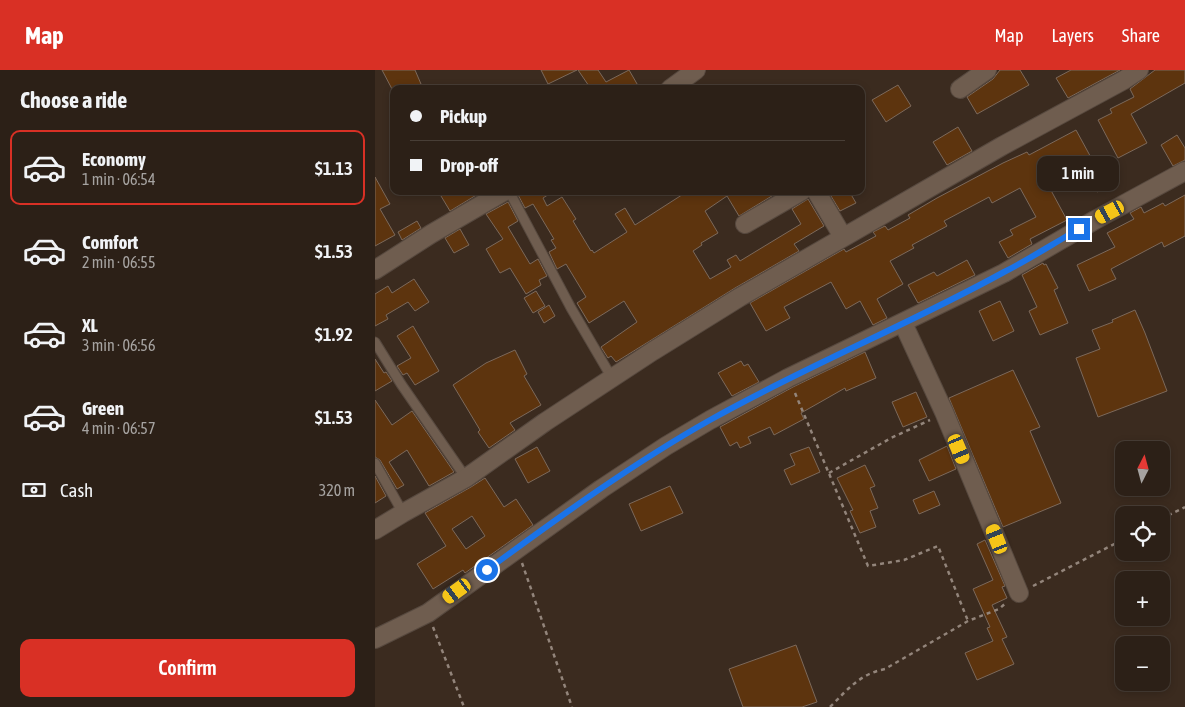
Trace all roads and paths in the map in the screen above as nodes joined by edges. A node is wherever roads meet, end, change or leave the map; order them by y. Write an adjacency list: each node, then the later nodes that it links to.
1 (696, 70): 4 (street)
2 (987, 70): 5 (street)
3 (1139, 70): 12 (street)
4 (675, 85)
5 (959, 89)
6 (1185, 171): 14 (street)
7 (500, 195): 13 (street)
8 (509, 195): 16 (lane)
9 (795, 195): 11 (street)
10 (818, 195): 12 (street)
11 (745, 224)
12 (843, 237): 16 (street)
13 (375, 270)
14 (903, 323): 17 (street); 18 (street)
15 (375, 342): 21 (lane)
16 (612, 378): 21 (street)
17 (788, 378): 20 (path); 27 (street)
18 (944, 412): 20 (path); 28 (street)
19 (375, 463): 23 (lane)
20 (829, 473): 30 (path)
21 (467, 478): 23 (street)
22 (1185, 507): 24 (path)
23 (403, 513): 25 (street)
24 (1170, 514)
25 (375, 530)
26 (1115, 544): 28 (path)
27 (517, 548): 29 (street); 33 (path)
28 (1019, 593): 30 (path)
29 (428, 613): 31 (street); 32 (path)
30 (968, 621): 34 (path)
31 (375, 639)
32 (465, 707)
33 (571, 707)
34 (830, 707)

